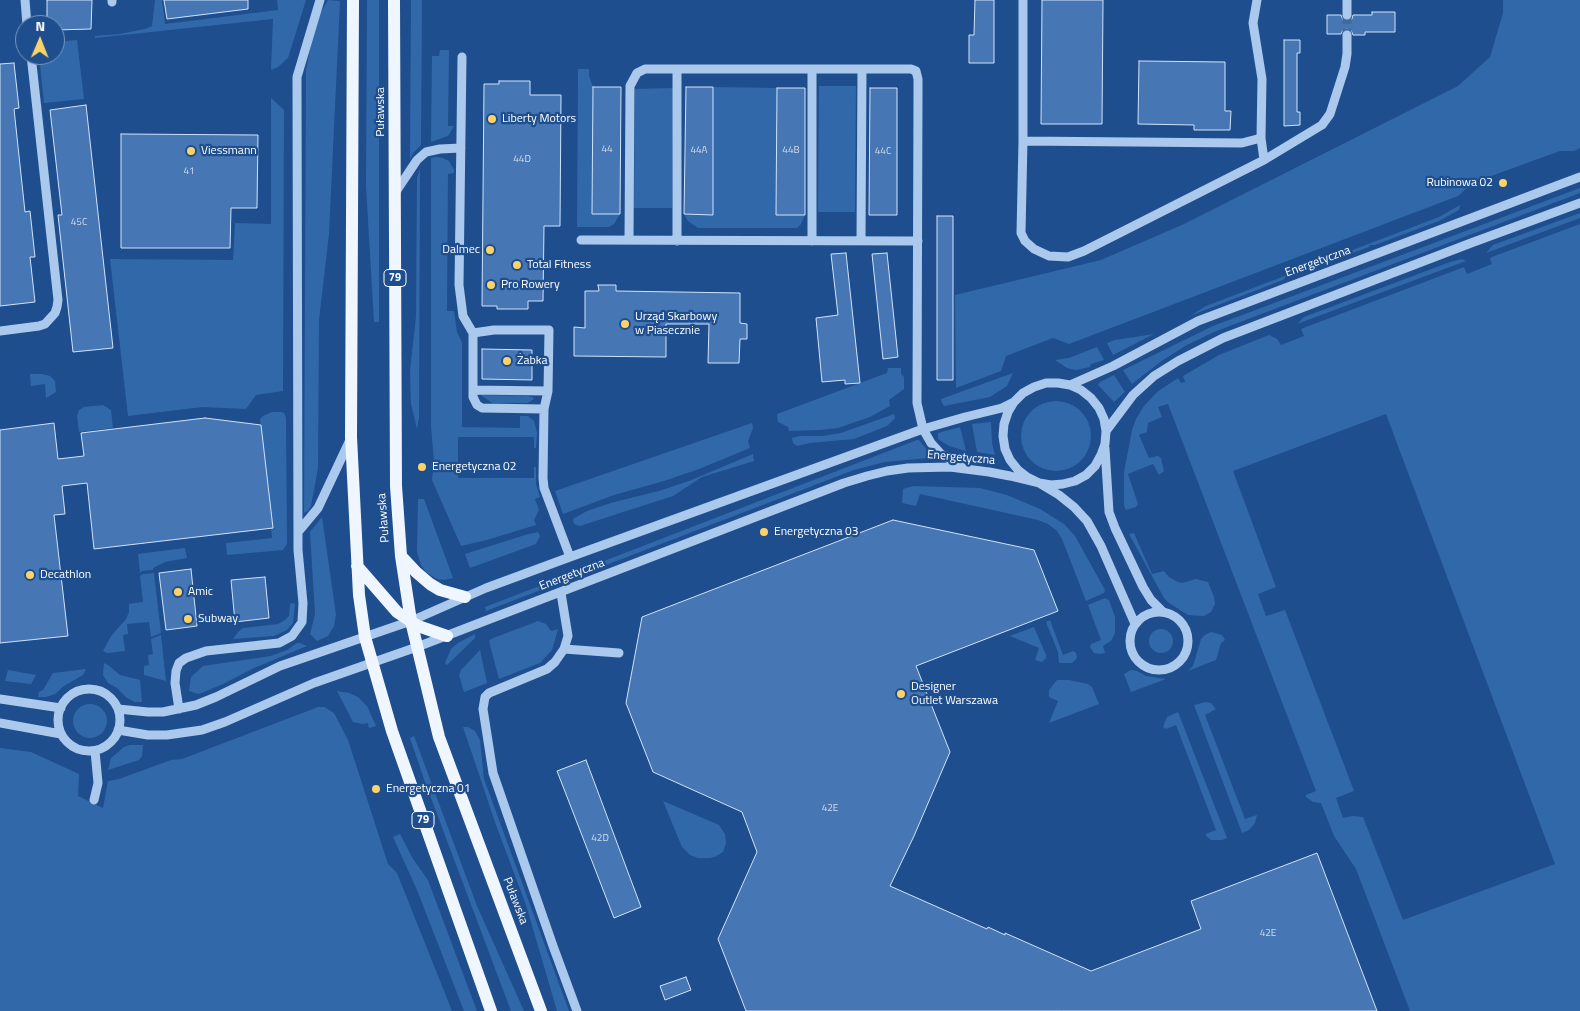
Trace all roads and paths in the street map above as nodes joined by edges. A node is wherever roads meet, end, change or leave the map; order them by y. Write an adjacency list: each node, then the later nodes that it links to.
1 (25, 0): 8 (street)
2 (320, 0): 42 (street)
3 (352, 0): 38 (main road, 79)
4 (394, 0): 21 (main road, Puławska / 79)
5 (1023, 0): 17 (street)
6 (1257, 0): 16 (street)
7 (1347, 0): 9 (street)
8 (27, 15)
9 (1347, 15)
10 (1347, 34): 19 (street)
11 (462, 57): 18 (street)
12 (32, 65): 29 (street)
13 (677, 69): 14 (street); 24 (street); 25 (street)
14 (812, 69): 15 (street); 26 (street)
15 (862, 69): 27 (street); 28 (street)
16 (1261, 138): 17 (street); 19 (street)
17 (1023, 141): 19 (street)
18 (461, 148): 21 (street); 30 (street)
19 (1264, 160)
20 (1580, 177): 31 (street, Energetyczna)
21 (395, 193): 43 (main road, Puławska / 79)
22 (1580, 203): 37 (street)
23 (581, 240): 24 (street)
24 (629, 240): 25 (street)
25 (677, 241): 26 (street)
26 (812, 241): 27 (street)
27 (861, 241): 28 (street)
28 (918, 241): 36 (street)
29 (0, 330)
30 (473, 333): 32 (street); 33 (street)
31 (1070, 385): 34 (street, Energetyczna); 37 (street, Energetyczna)
32 (473, 390): 33 (street); 35 (street)
33 (548, 391): 35 (street)
34 (1014, 402): 36 (street, Energetyczna); 41 (street, Energetyczna)
35 (544, 409): 44 (street)
36 (923, 429): 40 (street); 44 (street, Energetyczna)
37 (1106, 431): 39 (street, Energetyczna)
38 (352, 437): 42 (street); 45 (main road, 79)
39 (1105, 444): 41 (street, Energetyczna); 48 (street)
40 (966, 469): 41 (street, Energetyczna); 46 (street, Energetyczna)
41 (1039, 483): 50 (street)
42 (298, 532): 60 (street)
43 (401, 556): 47 (main road); 49 (main road, Puławska / 79)
44 (570, 557): 47 (street, Energetyczna)
45 (357, 566): 49 (main road); 52 (main road, 79)
46 (561, 592): 51 (street, Energetyczna); 54 (street)
47 (465, 597): 49 (street, Energetyczna)
48 (1162, 611): 50 (street); 50 (street)
49 (411, 621): 51 (main road); 52 (street, Energetyczna); 53 (main road, Puławska)
50 (1135, 624)
51 (447, 636): 53 (street, Energetyczna)
52 (366, 637): 56 (main road, 79); 60 (street, Energetyczna)
53 (417, 648): 56 (street, Energetyczna); 67 (main road, Puławska)
54 (564, 649): 55 (street); 68 (street)
55 (619, 653)
56 (372, 662): 62 (street, Energetyczna); 66 (main road, 79)
57 (0, 699): 58 (street)
58 (61, 708): 59 (street); 63 (street)
59 (118, 709): 60 (street, Energetyczna); 62 (street)
60 (179, 709)
61 (0, 723): 63 (street)
62 (118, 730): 64 (street)
63 (61, 734): 64 (street)
64 (95, 751): 65 (street)
65 (94, 800)
66 (491, 1011)
67 (541, 1011)
68 (577, 1011)

